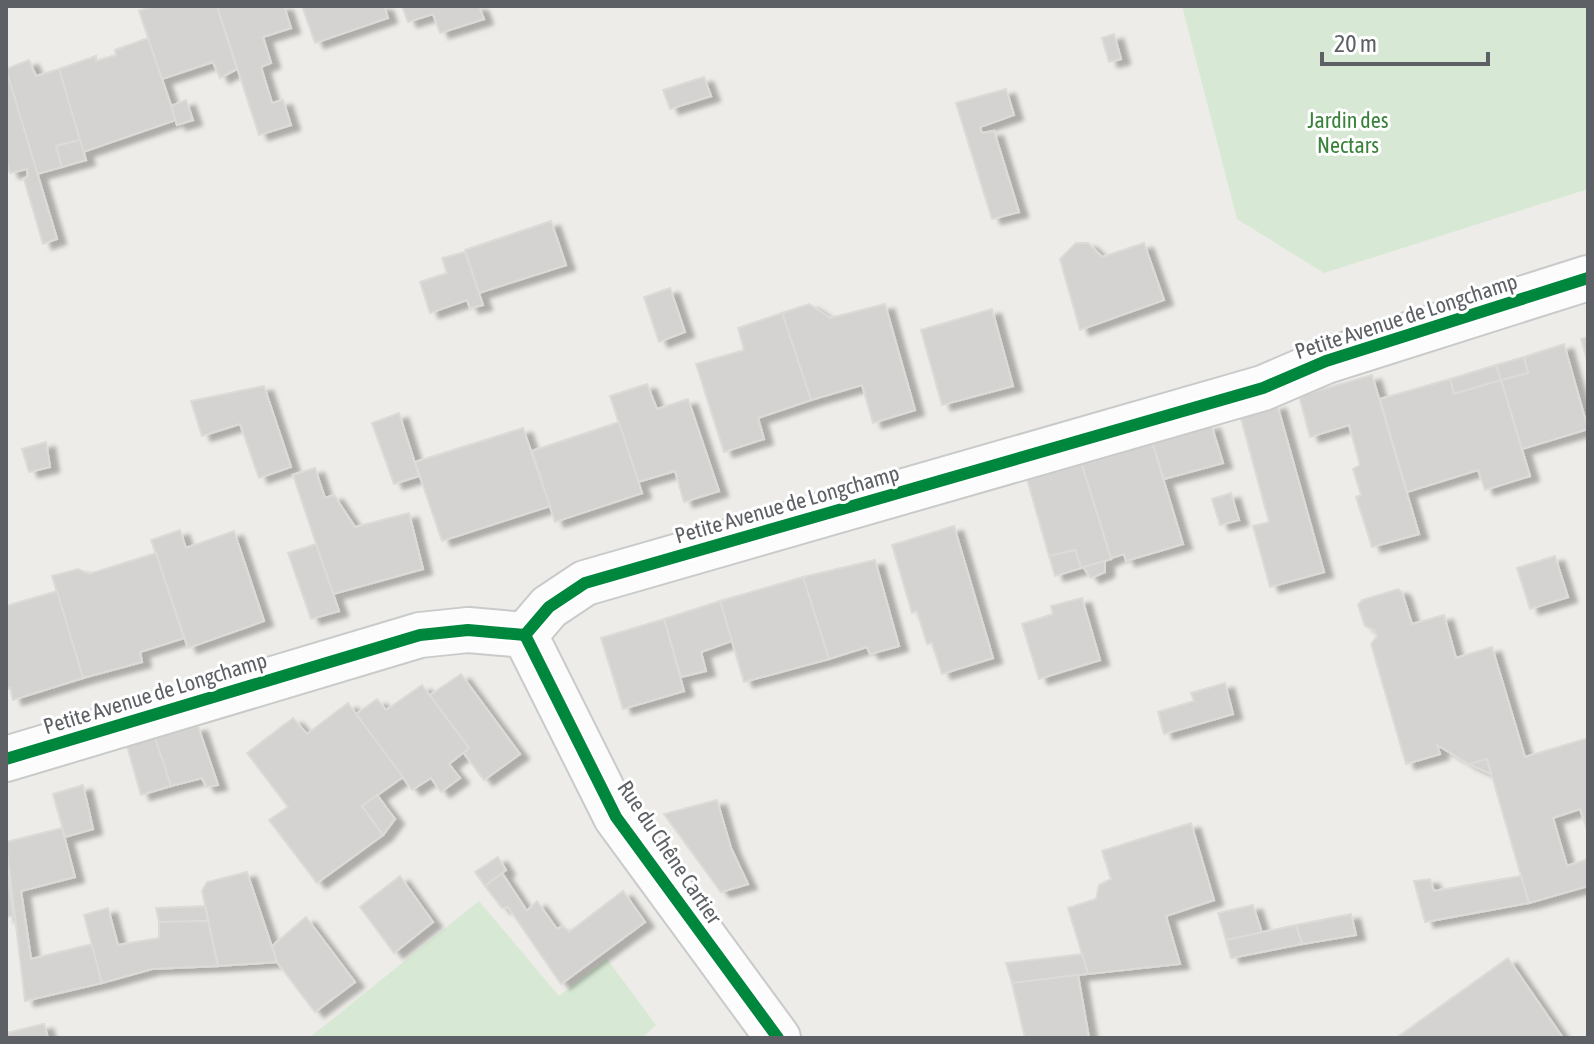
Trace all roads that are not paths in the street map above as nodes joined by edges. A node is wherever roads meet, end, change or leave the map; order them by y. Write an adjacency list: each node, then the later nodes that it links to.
1 (1588, 278): 2 (street, Petite Avenue de Longchamp)
2 (525, 635): 3 (street, Petite Avenue de Longchamp); 4 (street, Rue du Chêne Cartier)
3 (6, 759)
4 (778, 1038)

